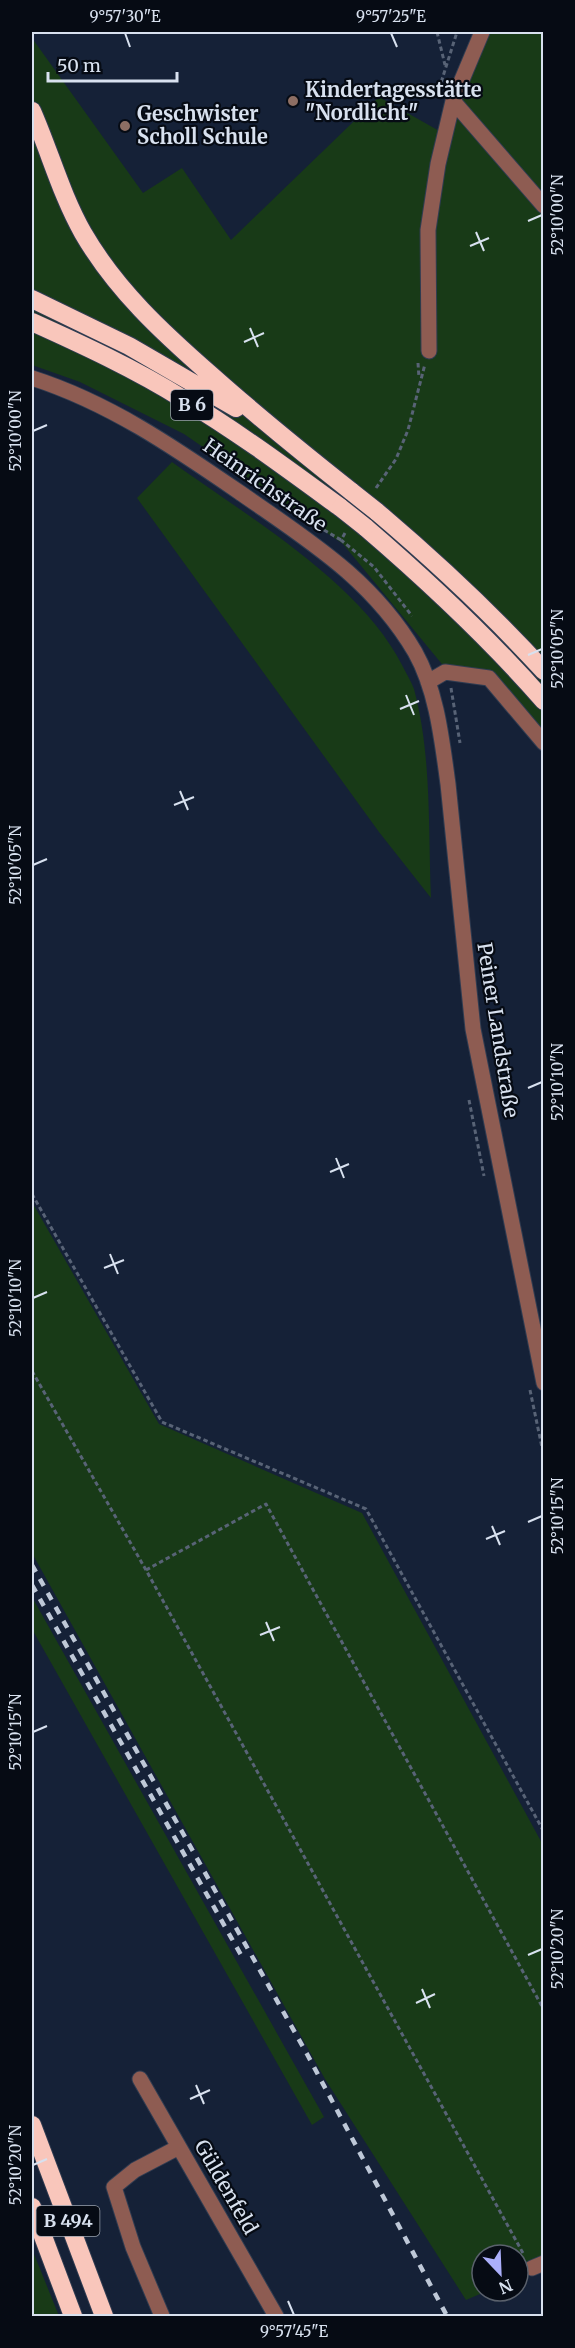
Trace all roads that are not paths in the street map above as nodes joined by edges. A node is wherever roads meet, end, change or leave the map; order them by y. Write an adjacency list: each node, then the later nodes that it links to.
1 (482, 32): 2 (street)
2 (453, 101): 4 (street); 7 (street)
3 (32, 111): 9 (highway)
4 (543, 206)
5 (32, 299): 9 (highway, B 6)
6 (32, 322): 12 (highway, B 6, bridge)
7 (429, 351)
8 (32, 378): 11 (street, Heinrichstraße)
9 (295, 447): 10 (highway, B 6, bridge)
10 (543, 671)
11 (428, 682): 13 (street); 14 (street, Peiner Landstraße)
12 (543, 701)
13 (543, 743)
14 (543, 1383)
15 (140, 2079): 17 (street, Güldenfeld)
16 (32, 2125): 20 (highway, B 494)
17 (179, 2147): 21 (street); 22 (street, Güldenfeld)
18 (32, 2207): 19 (highway, B 494)
19 (73, 2316)
20 (104, 2316)
21 (162, 2316)
22 (276, 2316)

